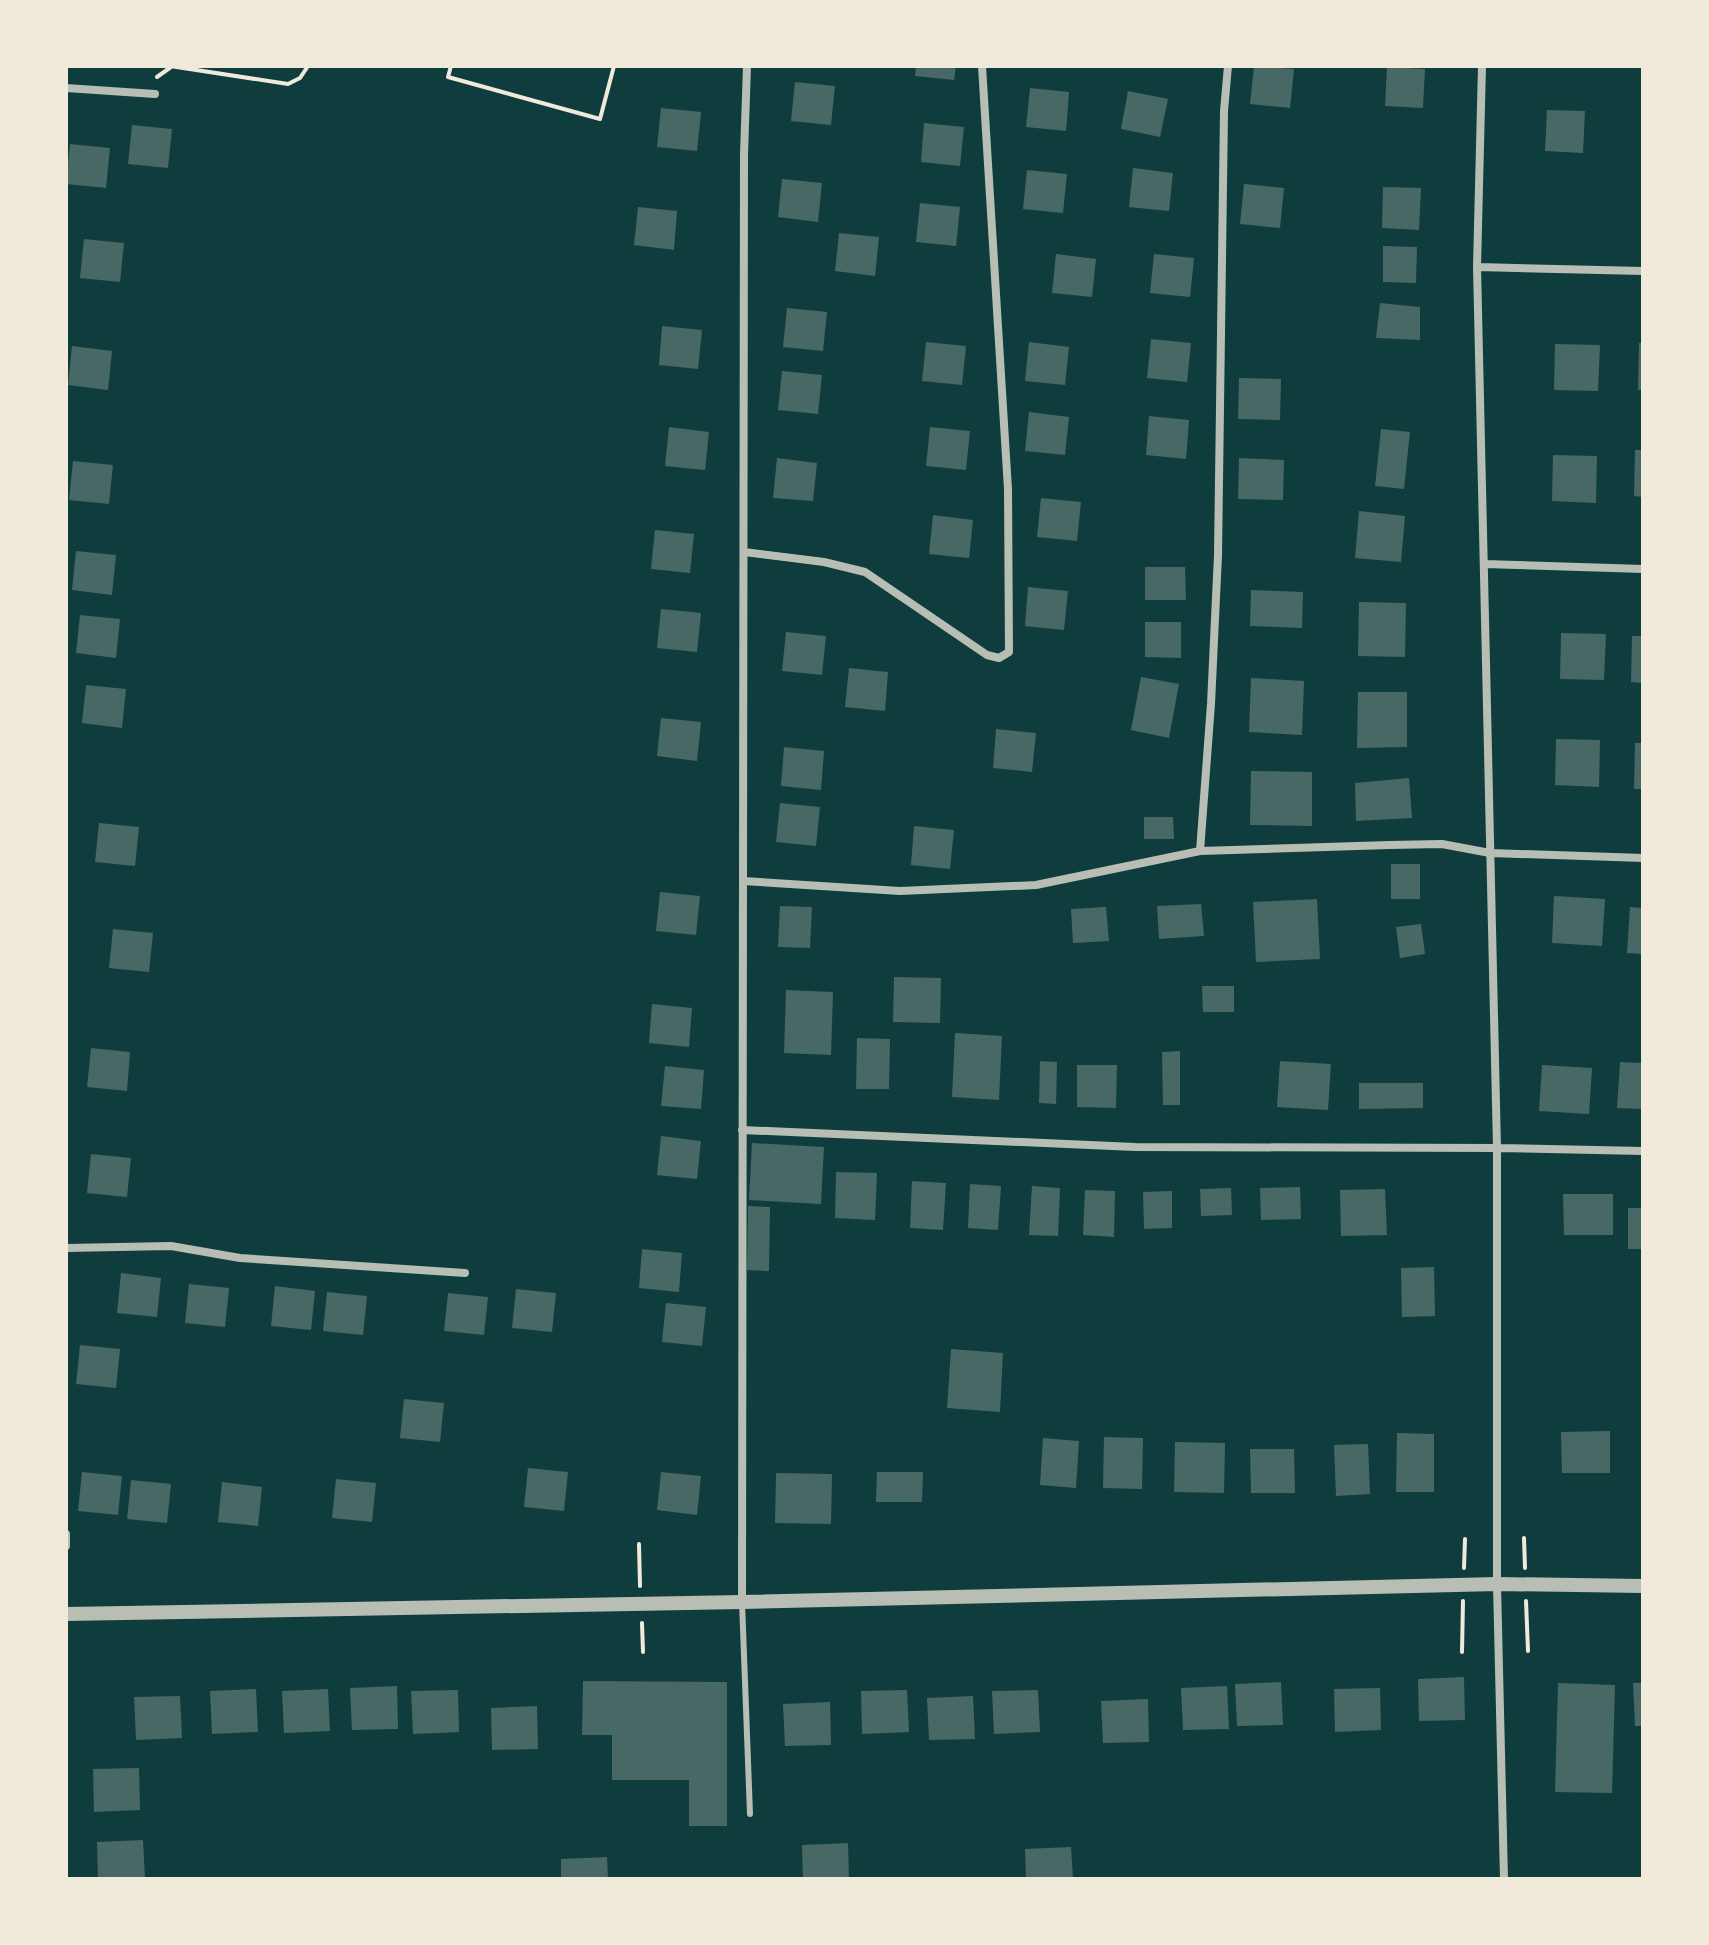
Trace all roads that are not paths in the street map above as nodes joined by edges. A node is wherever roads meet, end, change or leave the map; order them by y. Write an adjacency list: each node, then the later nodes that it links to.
1 (747, 66): 9 (street)
2 (982, 66): 9 (street)
3 (1228, 66): 12 (street)
4 (1482, 66): 7 (street)
5 (66, 88): 6 (street)
6 (155, 94)
7 (1477, 267): 8 (street); 10 (street)
8 (1643, 271)
9 (744, 552): 15 (street)
10 (1484, 564): 11 (street); 13 (street)
11 (1643, 569)
12 (1200, 851): 13 (street); 15 (street)
13 (1490, 853): 14 (street); 17 (street)
14 (1643, 858)
15 (743, 881): 16 (street)
16 (742, 1130): 17 (street); 25 (street)
17 (1497, 1148): 18 (street); 23 (street)
18 (1643, 1151)
19 (66, 1248): 20 (street)
20 (465, 1273)
21 (66, 1534): 22 (street)
22 (66, 1546)
23 (1497, 1584): 24 (street); 25 (street); 28 (street)
24 (1643, 1586)
25 (742, 1602): 26 (street); 27 (lane)
26 (66, 1614)
27 (750, 1814)
28 (1504, 1879)

